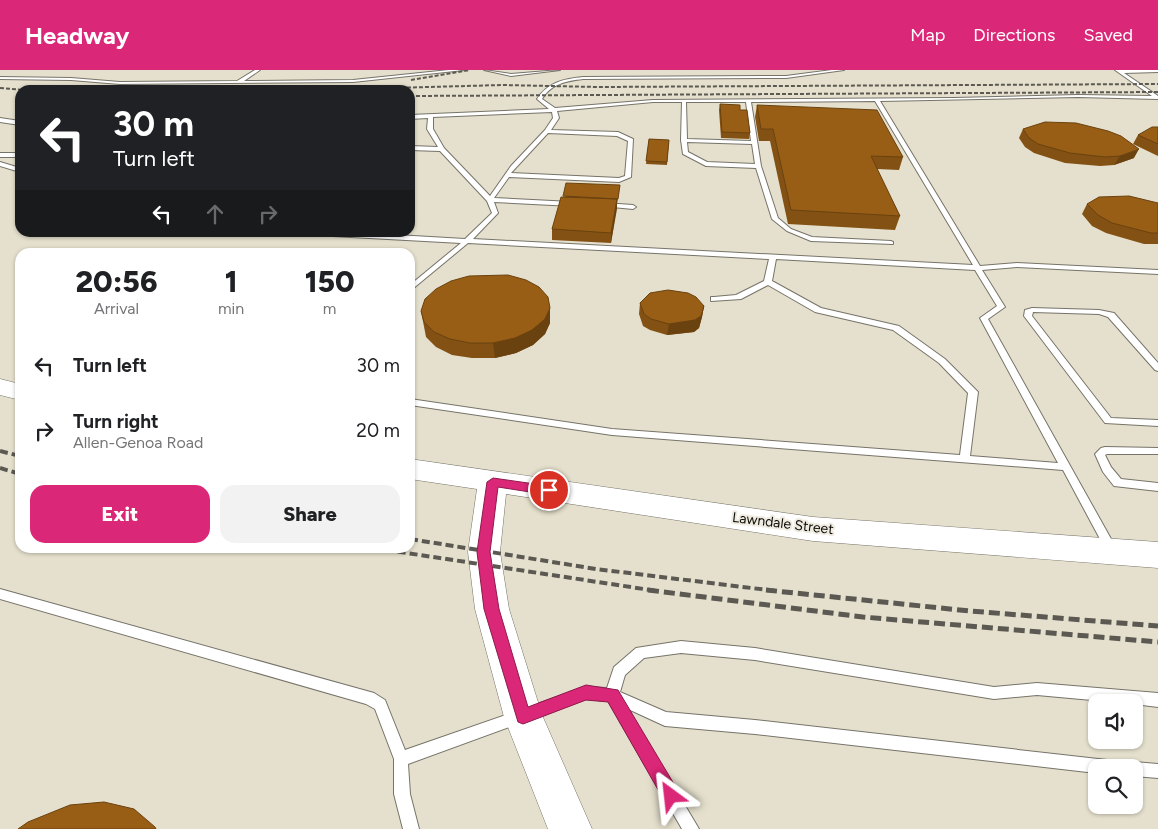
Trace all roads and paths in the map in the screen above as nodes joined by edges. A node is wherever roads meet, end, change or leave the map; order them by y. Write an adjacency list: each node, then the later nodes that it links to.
1 (258, 70): 10 (lane)
2 (462, 70): 10 (lane)
3 (486, 70): 4 (lane)
4 (556, 70): 9 (lane)
5 (842, 70): 9 (lane)
6 (1118, 71): 7 (lane); 11 (lane)
7 (1158, 71)
8 (0, 78): 10 (lane)
9 (567, 80): 15 (lane)
10 (237, 82)
11 (1158, 98): 12 (lane)
12 (877, 100): 14 (lane); 19 (lane)
13 (684, 101): 14 (lane); 15 (lane); 25 (lane)
14 (748, 101): 16 (lane)
15 (554, 110): 21 (lane); 24 (lane)
16 (749, 110): 17 (lane); 26 (lane)
17 (759, 110)
18 (876, 115): 19 (lane)
19 (886, 115): 43 (lane)
20 (415, 116): 21 (lane)
21 (431, 116): 28 (lane)
22 (0, 120): 23 (lane)
23 (15, 122)
24 (547, 131): 34 (lane); 34 (lane)
25 (684, 140): 26 (lane); 32 (lane)
26 (754, 142): 32 (lane)
27 (415, 148): 28 (lane)
28 (442, 149): 35 (lane)
29 (0, 155): 30 (lane)
30 (15, 155)
31 (0, 164): 33 (lane)
32 (758, 166): 41 (lane)
33 (15, 168)
34 (507, 175): 35 (lane)
35 (490, 200): 36 (lane); 40 (lane)
36 (576, 204)
37 (595, 205): 38 (lane)
38 (633, 207)
39 (404, 237): 40 (lane)
40 (468, 240): 42 (lane); 46 (lane)
41 (891, 244)
42 (772, 257): 43 (lane); 45 (lane)
43 (979, 268): 44 (lane); 55 (lane)
44 (1158, 272)
45 (768, 282): 47 (lane); 54 (lane)
46 (415, 285)
47 (714, 299)
48 (1158, 368): 52 (lane)
49 (0, 387): 50 (main road)
50 (15, 391)
51 (415, 403): 54 (lane)
52 (1158, 423)
53 (1158, 451): 58 (lane)
54 (964, 460): 55 (lane)
55 (1065, 467): 59 (lane)
56 (415, 470): 57 (main road, Lawndale Street)
57 (493, 482): 59 (main road, Lawndale Street); 64 (main road)
58 (1158, 487)
59 (1112, 552): 60 (main road, Lawndale Street)
60 (1158, 555)
61 (0, 594): 65 (lane)
62 (612, 695): 63 (lane); 64 (lane); 66 (lane); 71 (lane)
63 (1158, 700)
64 (523, 717): 65 (lane); 70 (main road)
65 (401, 759): 69 (lane)
66 (1088, 765)
67 (1143, 770): 68 (lane)
68 (1158, 771)
69 (411, 829)
70 (570, 829)
71 (691, 829)

